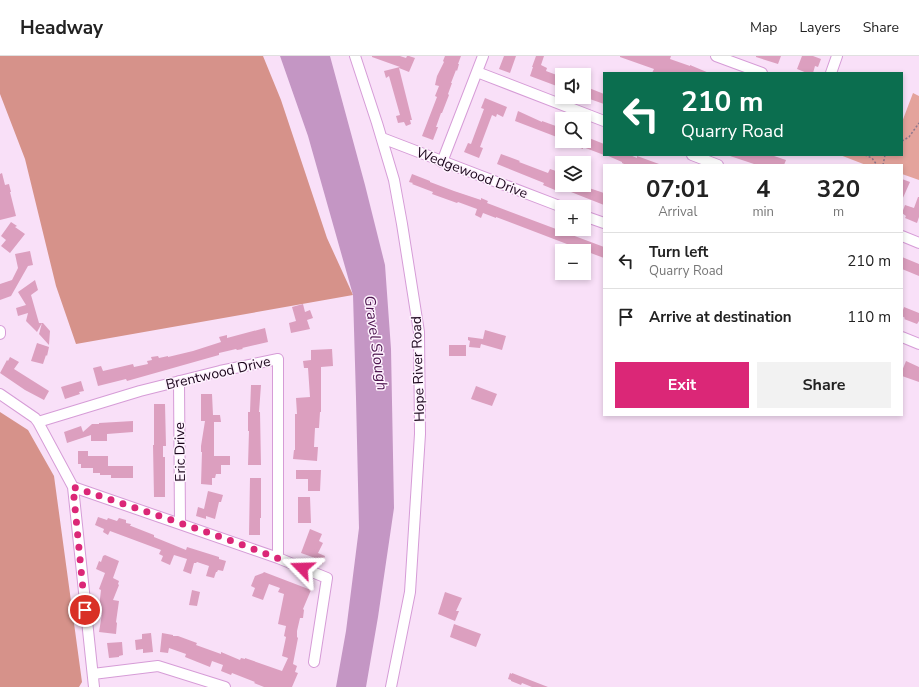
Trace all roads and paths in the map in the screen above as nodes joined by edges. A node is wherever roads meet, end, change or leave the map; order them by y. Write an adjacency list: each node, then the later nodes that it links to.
1 (355, 56): 10 (street, Hope River Road)
2 (483, 56): 5 (street)
3 (716, 56): 6 (street)
4 (837, 56): 7 (street)
5 (477, 72): 8 (street); 14 (street)
6 (759, 72)
7 (831, 72)
8 (603, 121)
9 (919, 123): 11 (path)
10 (382, 138): 14 (street, Wedgewood Drive); 36 (street, Hope River Road)
11 (903, 140)
12 (695, 156): 15 (street)
13 (867, 156): 16 (path)
14 (442, 162): 17 (street, Wedgewood Drive)
15 (715, 164)
16 (876, 164)
17 (555, 204)
18 (591, 219): 19 (street)
19 (603, 224)
20 (903, 236): 21 (street)
21 (919, 243)
22 (0, 331): 23 (street)
23 (0, 334)
24 (903, 337): 25 (street)
25 (919, 344)
26 (179, 381): 28 (street, Brentwood Drive); 30 (street, Eric Drive); 31 (street, Brentwood Drive)
27 (0, 394): 28 (street)
28 (38, 422): 29 (street)
29 (73, 487): 30 (street); 33 (street)
30 (180, 524): 31 (street)
31 (278, 558): 32 (street)
32 (314, 662)
33 (92, 674): 34 (street); 35 (street)
34 (94, 687)
35 (226, 687)
36 (391, 687)

